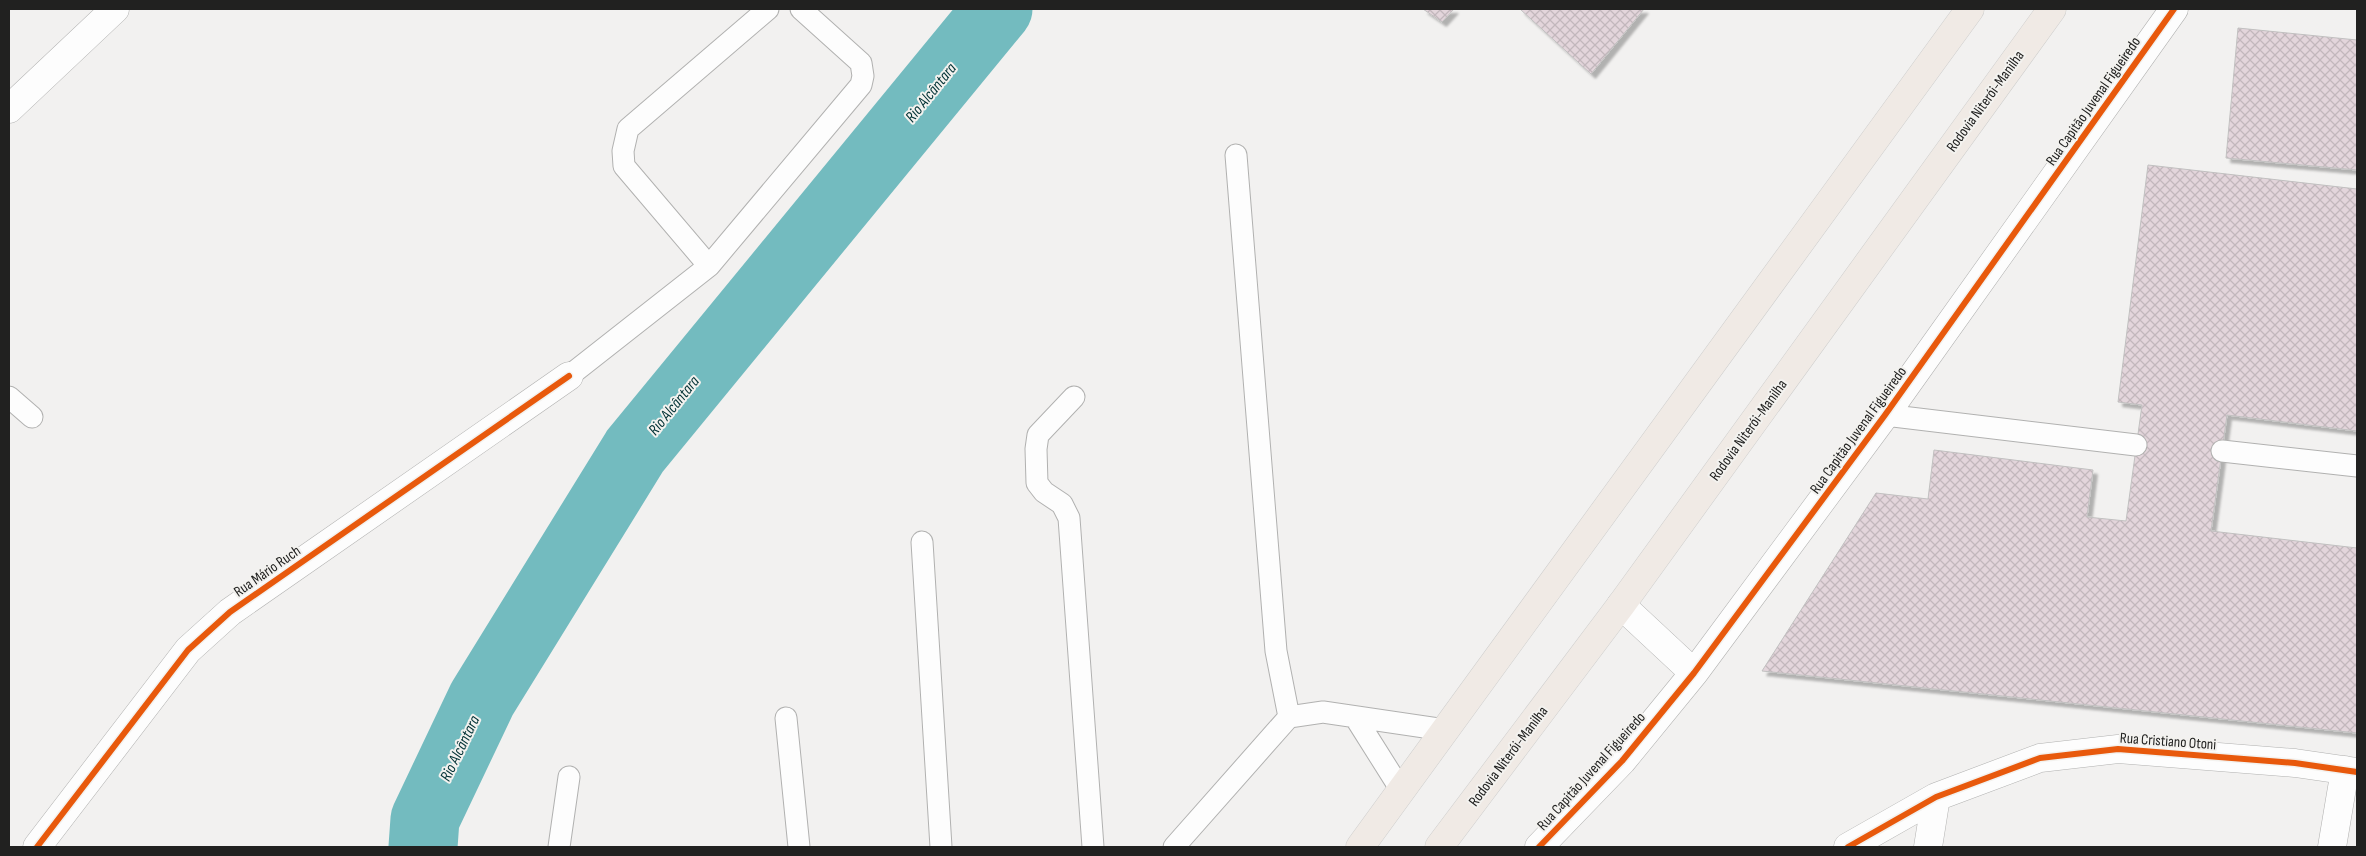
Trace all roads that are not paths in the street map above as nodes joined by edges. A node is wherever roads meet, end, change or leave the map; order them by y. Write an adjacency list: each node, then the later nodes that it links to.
1 (115, 9): 7 (street)
2 (768, 9): 9 (lane)
3 (801, 9): 9 (lane)
4 (1970, 9): 24 (highway)
5 (2052, 9): 19 (highway, Rodovia Niterói-Manilha)
6 (2174, 9): 13 (street, Rua Capitão Juvenal Figueiredo)
7 (9, 109)
8 (1236, 155): 22 (lane)
9 (709, 266): 10 (lane)
10 (569, 376): 29 (street, Rua Mário Ruch)
11 (9, 397): 14 (lane)
12 (1074, 397): 33 (lane)
13 (1885, 415): 15 (lane); 20 (street, Rua Capitão Juvenal Figueiredo)
14 (32, 417)
15 (2136, 446)
16 (2222, 451): 17 (lane)
17 (2357, 466)
18 (922, 542): 32 (lane)
19 (1621, 605): 20 (street); 36 (highway, Rodovia Niterói-Manilha)
20 (1694, 673): 37 (street, Rua Capitão Juvenal Figueiredo)
21 (1355, 716): 22 (lane); 24 (lane); 27 (lane)
22 (1290, 717): 34 (lane)
23 (786, 718): 31 (lane)
24 (1445, 730): 27 (highway)
25 (2351, 771): 28 (street, Rua Cristiano Otoni); 40 (street)
26 (569, 777): 30 (lane)
27 (1401, 790): 35 (highway)
28 (1936, 797): 38 (street, Rua Cristiano Otoni); 39 (street)
29 (37, 847)
30 (559, 847)
31 (799, 847)
32 (941, 847)
33 (1093, 847)
34 (1174, 847)
35 (1360, 847)
36 (1443, 847)
37 (1539, 847)
38 (1848, 847)
39 (1928, 847)
40 (2332, 847)

